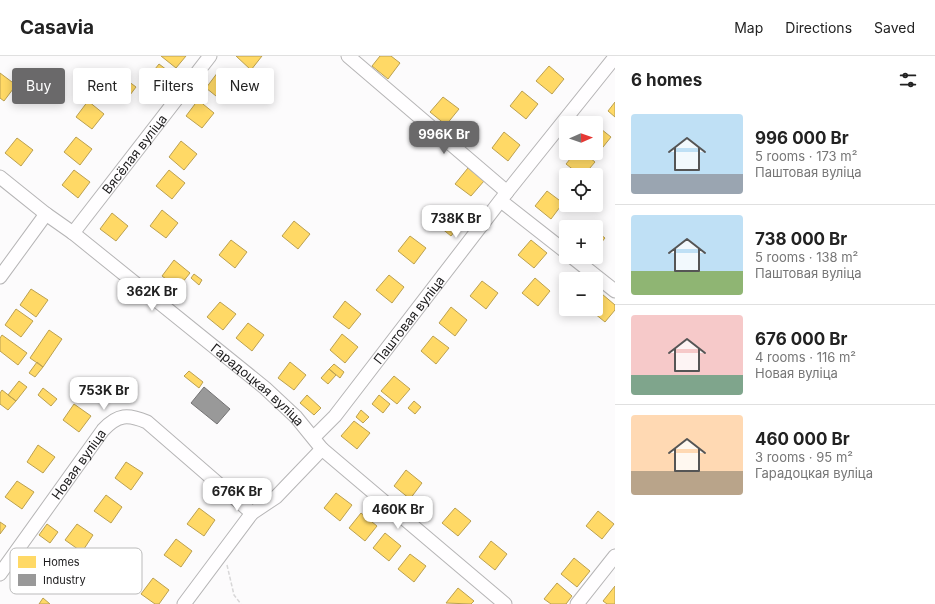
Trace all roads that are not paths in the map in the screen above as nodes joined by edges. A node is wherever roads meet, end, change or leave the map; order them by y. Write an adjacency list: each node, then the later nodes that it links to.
1 (210, 56): 7 (street, Вясёлая вуліца)
2 (348, 56): 5 (street)
3 (615, 57): 5 (street, Паштовая вуліца)
4 (0, 177): 6 (street, Гарадоцкая вуліца)
5 (504, 197): 8 (street); 12 (street, Паштовая вуліца)
6 (46, 214): 7 (street, Гарадоцкая вуліца); 10 (street)
7 (73, 233): 12 (street, Гарадоцкая вуліца)
8 (559, 246)
9 (581, 264): 11 (street)
10 (0, 277)
11 (615, 291)
12 (314, 437): 13 (street, Гарадоцкая вуліца)
13 (322, 449): 14 (street); 20 (street, Гарадоцкая вуліца)
14 (252, 513): 15 (street, Новая вуліца); 19 (street)
15 (19, 548)
16 (615, 556): 21 (street)
17 (10, 560): 18 (street, Новая вуліца)
18 (0, 574)
19 (184, 604)
20 (505, 604)
21 (577, 604)

